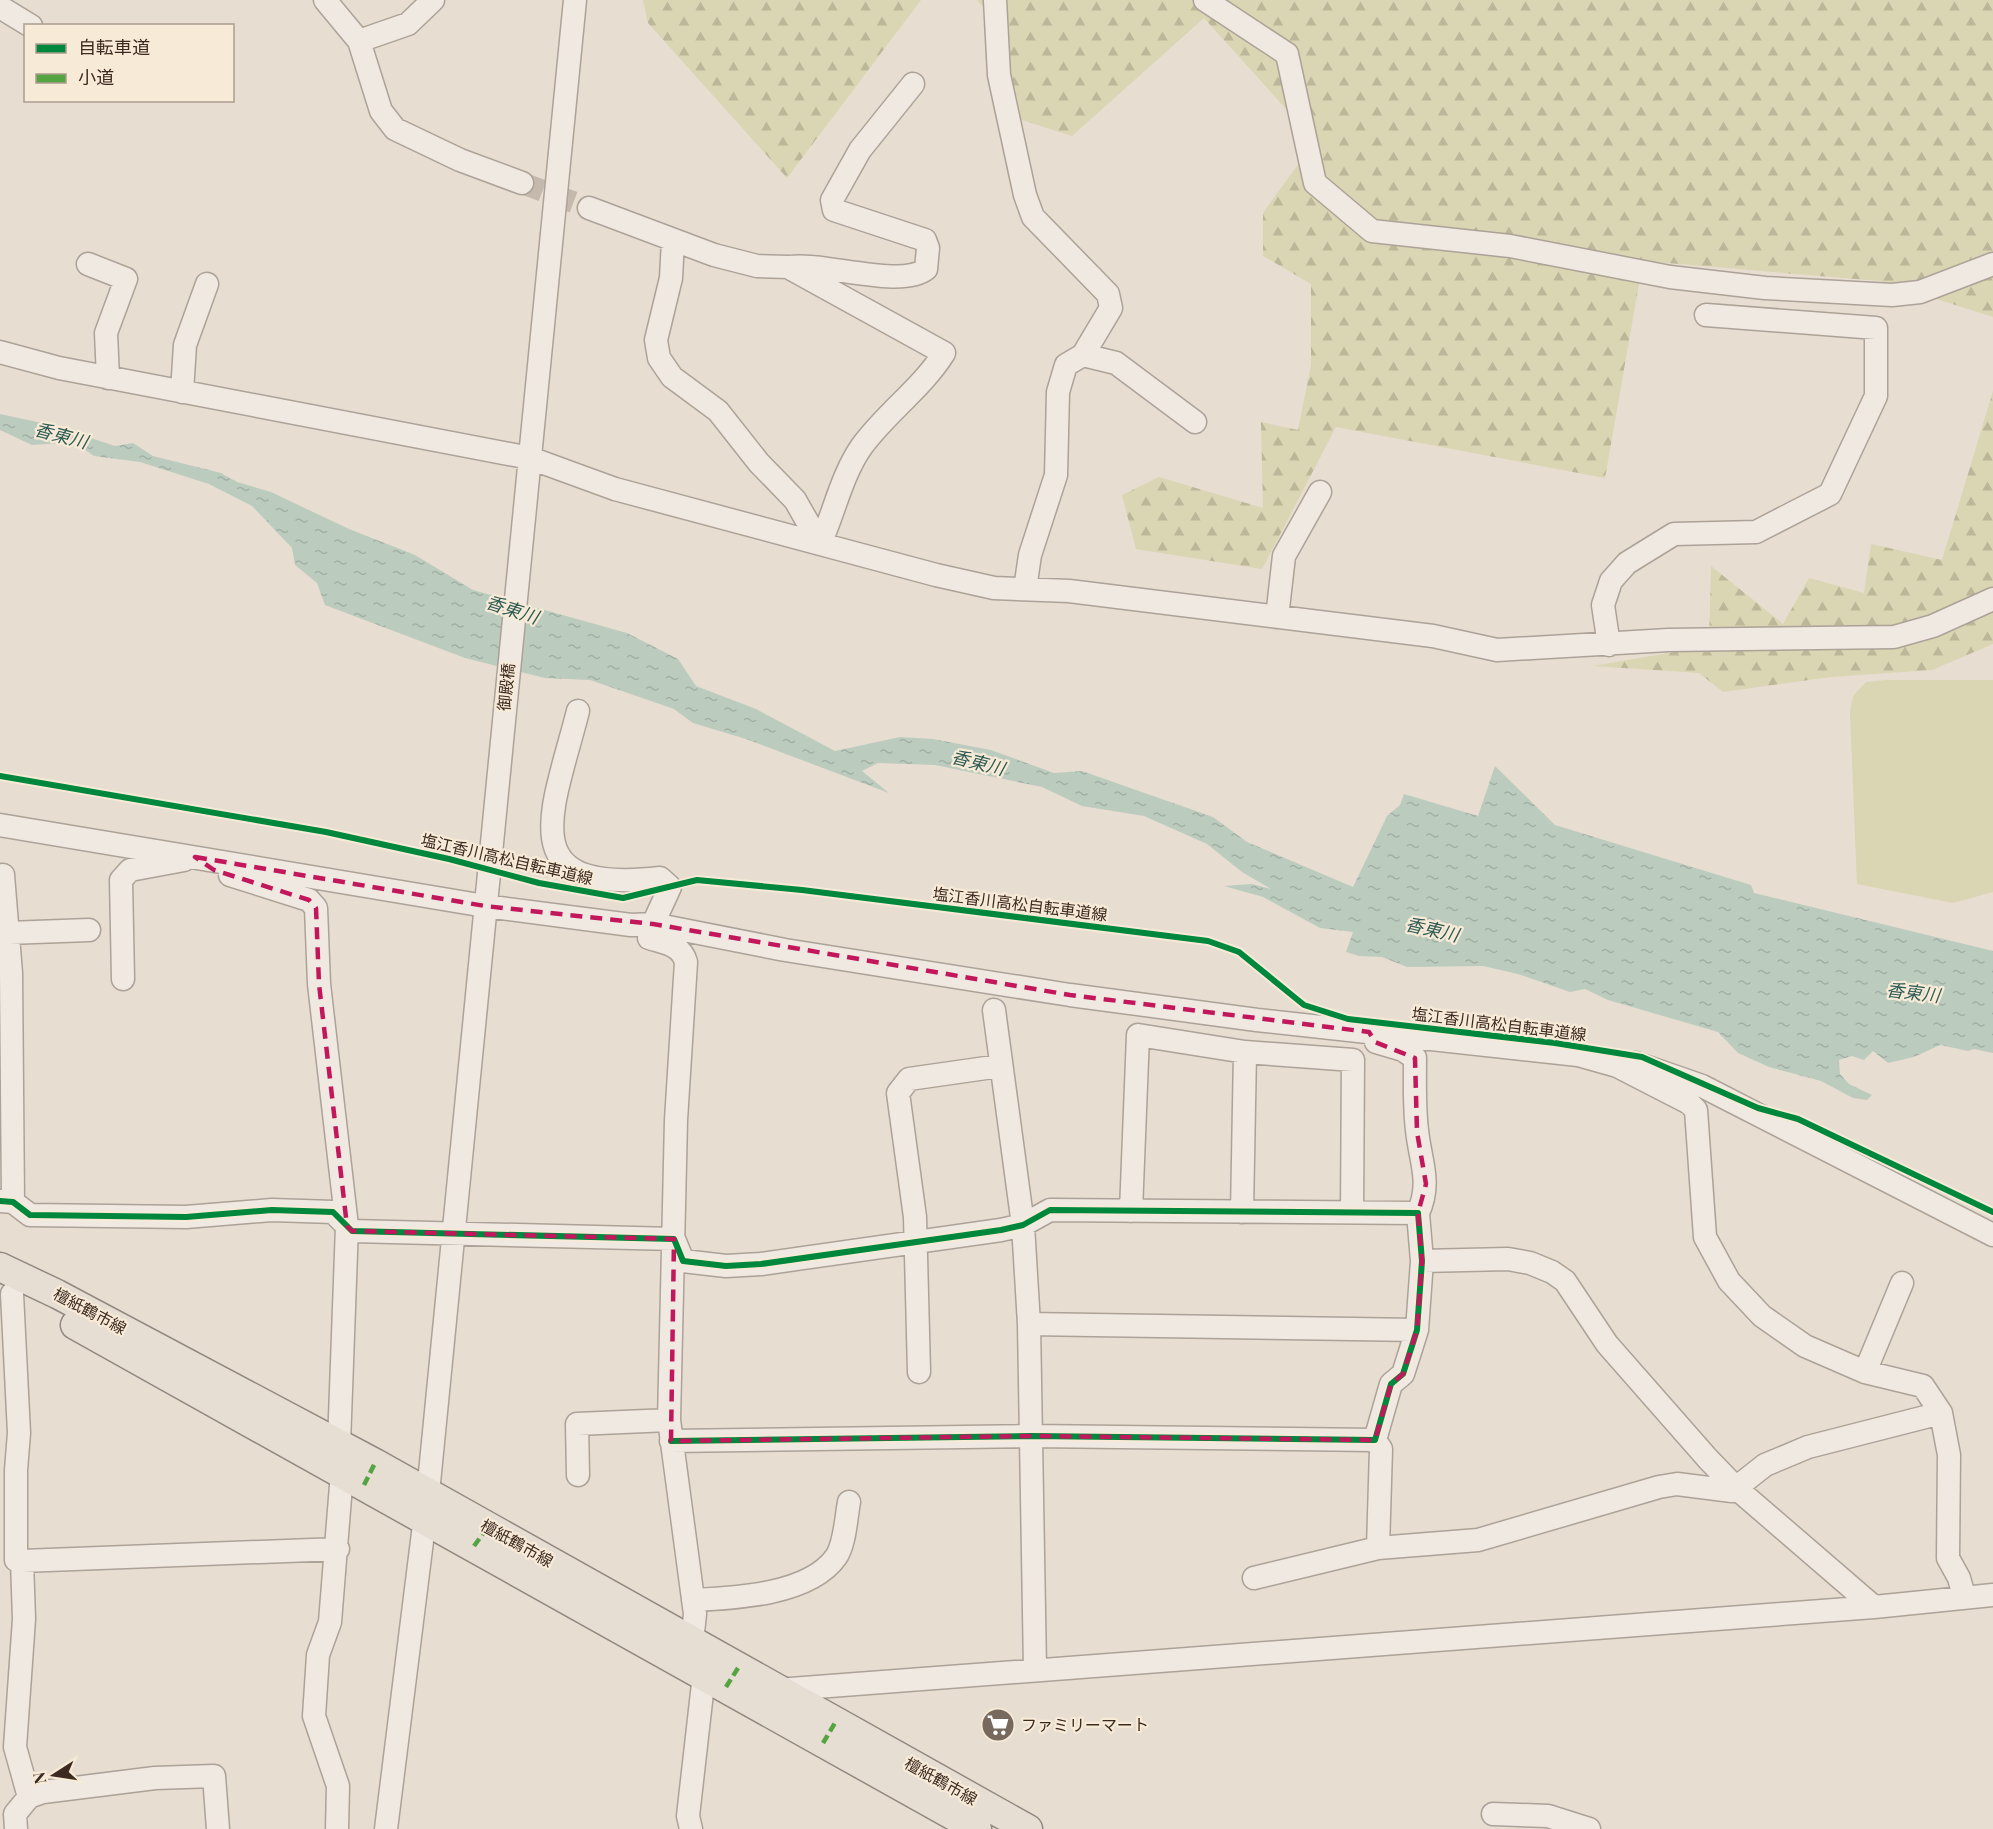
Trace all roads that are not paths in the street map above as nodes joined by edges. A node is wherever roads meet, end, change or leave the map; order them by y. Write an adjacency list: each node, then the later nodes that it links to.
1 (325, 0): 8 (street)
2 (433, 0): 8 (street)
3 (575, 0): 23 (street, 御殿橋)
4 (994, 0): 19 (street)
5 (1205, 0): 14 (street)
6 (0, 7): 7 (street)
7 (28, 24)
8 (359, 41): 10 (street)
9 (913, 84): 15 (street)
10 (522, 183)
11 (590, 208): 12 (street)
12 (673, 240): 15 (street); 25 (street)
13 (88, 264): 20 (street)
14 (1993, 264)
15 (788, 267): 25 (street)
16 (207, 284): 21 (street)
17 (1706, 315): 29 (street)
18 (0, 352): 20 (street)
19 (1083, 355): 22 (street); 26 (street)
20 (108, 378): 21 (street)
21 (182, 392): 23 (street)
22 (1195, 422)
23 (529, 466): 25 (street); 34 (street, 御殿橋)
24 (1320, 492): 28 (street)
25 (816, 543): 26 (street)
26 (1025, 589): 28 (street)
27 (1993, 599): 29 (street)
28 (1277, 617): 29 (street)
29 (1609, 645)
30 (579, 711): 35 (street)
31 (0, 825): 32 (street)
32 (195, 857): 34 (street); 38 (street); 50 (street)
33 (3, 875): 37 (street)
34 (485, 903): 35 (street); 51 (street, 御殿橋)
35 (642, 925): 40 (street); 53 (street)
36 (89, 930): 37 (street)
37 (8, 933): 44 (street)
38 (123, 979)
39 (994, 1010): 42 (street)
40 (1369, 1032): 43 (street); 48 (street)
41 (1245, 1052): 45 (street); 46 (street); 47 (street)
42 (1000, 1066): 49 (street); 54 (street)
43 (1617, 1066): 52 (street); 62 (street)
44 (7, 1201): 50 (street)
45 (1131, 1211): 46 (street); 49 (street)
46 (1242, 1212): 47 (street)
47 (1352, 1212): 48 (street)
48 (1418, 1213): 55 (street)
49 (1023, 1225): 54 (street); 59 (street)
50 (347, 1226): 51 (street); 67 (street)
51 (452, 1235): 53 (street); 72 (street, 御殿橋)
52 (1993, 1235)
53 (674, 1239): 54 (street); 64 (street)
54 (914, 1242): 61 (street)
55 (1422, 1262): 60 (street); 70 (street)
56 (0, 1267): 67 (main road, 檀紙鶴市線)
57 (1902, 1283): 62 (street)
58 (6, 1291): 68 (main road, 檀紙鶴市線); 75 (street)
59 (1029, 1324): 60 (street); 65 (street)
60 (1417, 1330): 66 (street)
61 (919, 1372)
62 (1864, 1372): 63 (street)
63 (1941, 1413): 70 (street); 77 (street)
64 (670, 1430): 65 (street); 69 (street); 78 (street)
65 (1032, 1436): 66 (street); 81 (street)
66 (1375, 1440): 73 (street)
67 (339, 1444): 72 (main road, 檀紙鶴市線)
68 (342, 1473): 72 (main road, 檀紙鶴市線); 74 (street)
69 (578, 1475)
70 (1736, 1488): 73 (street); 79 (street)
71 (849, 1502): 78 (street)
72 (426, 1506): 80 (main road, 檀紙鶴市線); 82 (main road, 檀紙鶴市線); 90 (street, 御殿橋)
73 (1378, 1548): 76 (street)
74 (338, 1549): 75 (street); 89 (street)
75 (13, 1559): 85 (street)
76 (1254, 1578)
77 (1983, 1598): 79 (street)
78 (693, 1600): 80 (street)
79 (1874, 1606): 81 (street)
80 (692, 1642): 83 (main road, 檀紙鶴市線)
81 (1035, 1669): 83 (street)
82 (704, 1675): 84 (main road, 檀紙鶴市線); 91 (street)
83 (778, 1690): 84 (street); 93 (main road, 檀紙鶴市線)
84 (734, 1692): 92 (main road, 檀紙鶴市線)
85 (8, 1741): 86 (street)
86 (15, 1814): 88 (street)
87 (1493, 1814): 94 (street)
88 (218, 1829)
89 (337, 1829)
90 (386, 1829)
91 (691, 1829)
92 (977, 1829)
93 (1028, 1829)
94 (1589, 1829)

